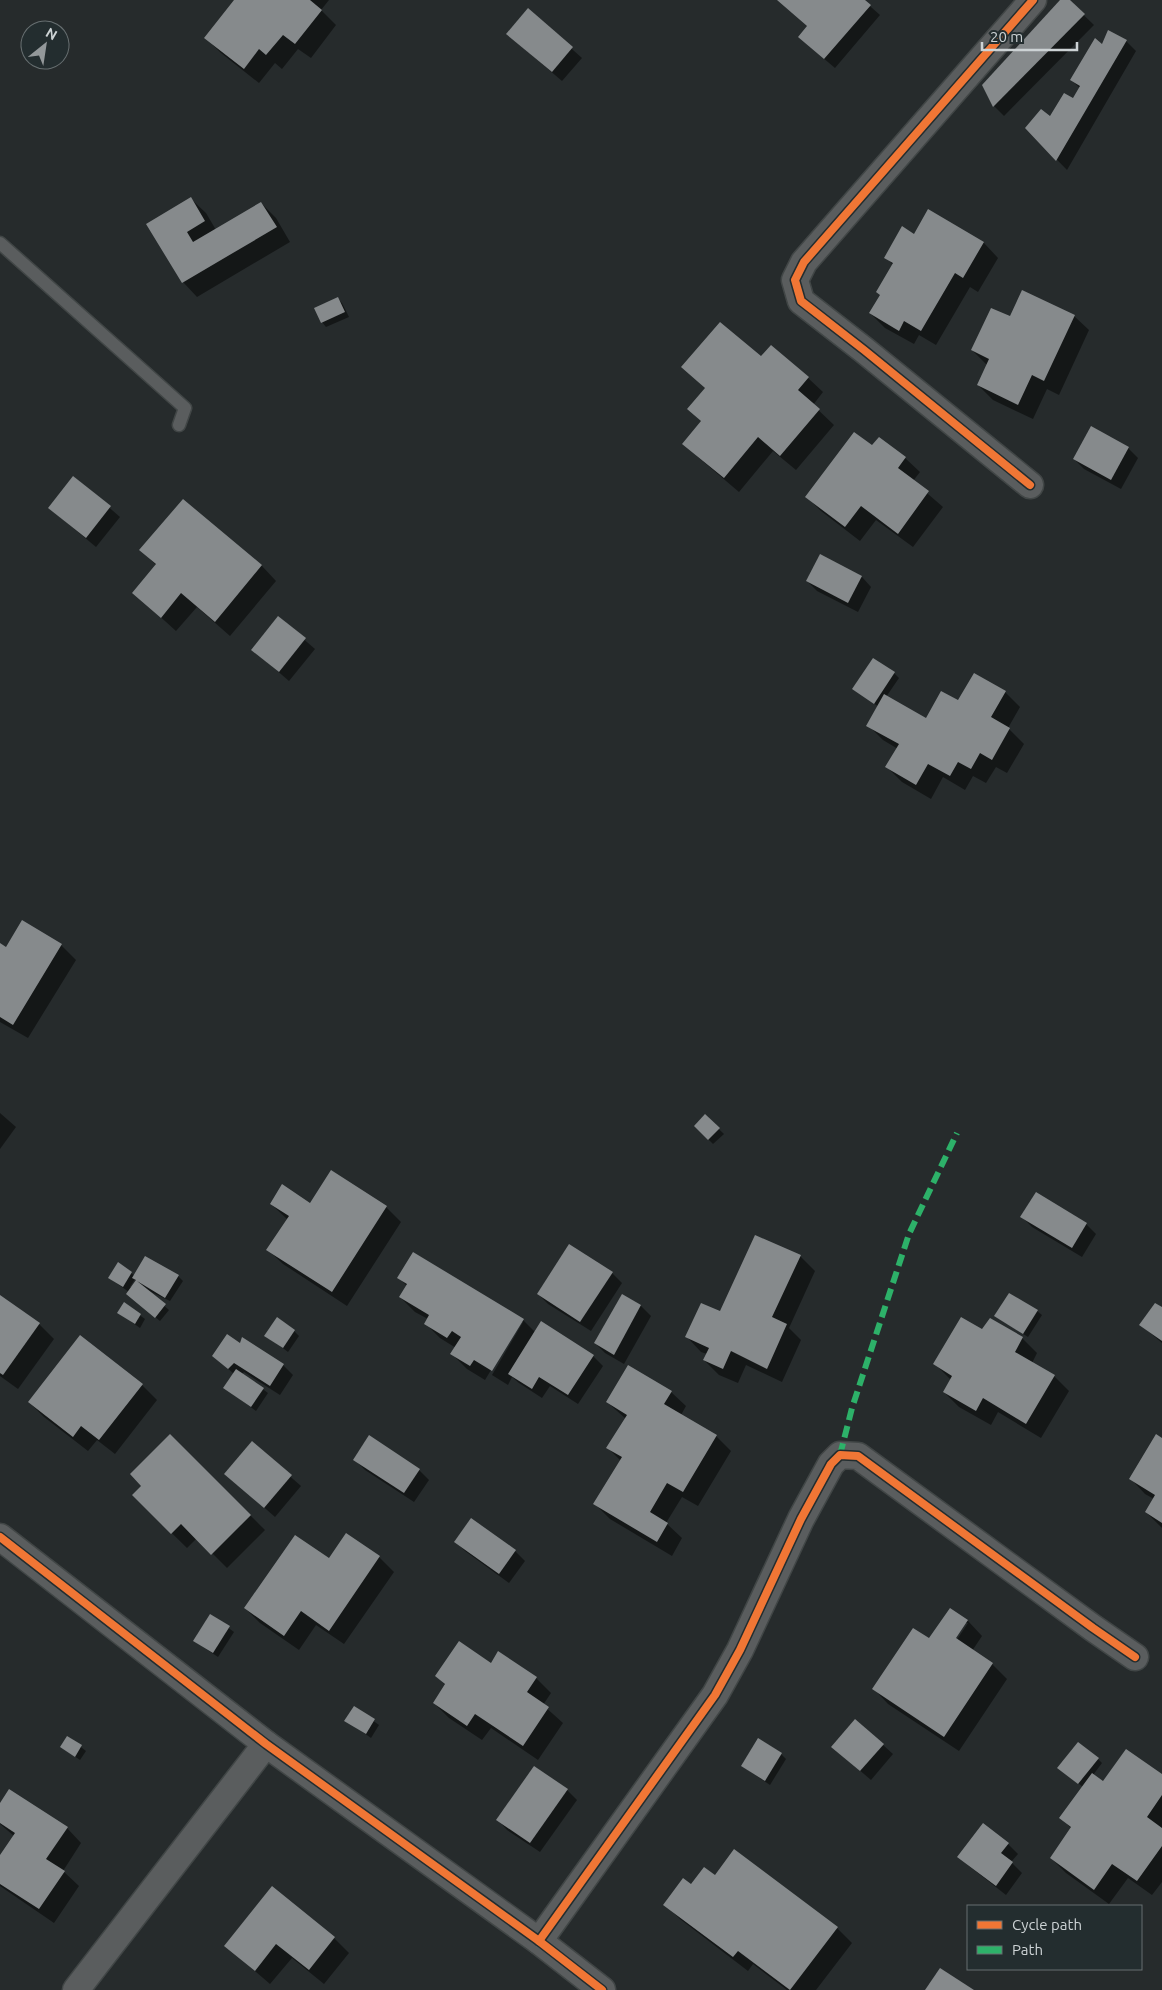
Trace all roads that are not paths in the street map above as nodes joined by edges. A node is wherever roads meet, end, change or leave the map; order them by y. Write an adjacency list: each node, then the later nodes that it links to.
1 (1033, 0): 4 (street)
2 (0, 242): 3 (lane)
3 (179, 425)
4 (1030, 485)
5 (0, 1537): 7 (street)
6 (1135, 1657): 8 (street)
7 (266, 1744): 8 (street); 9 (street)
8 (539, 1941): 10 (street)
9 (76, 1990)
10 (602, 1990)

